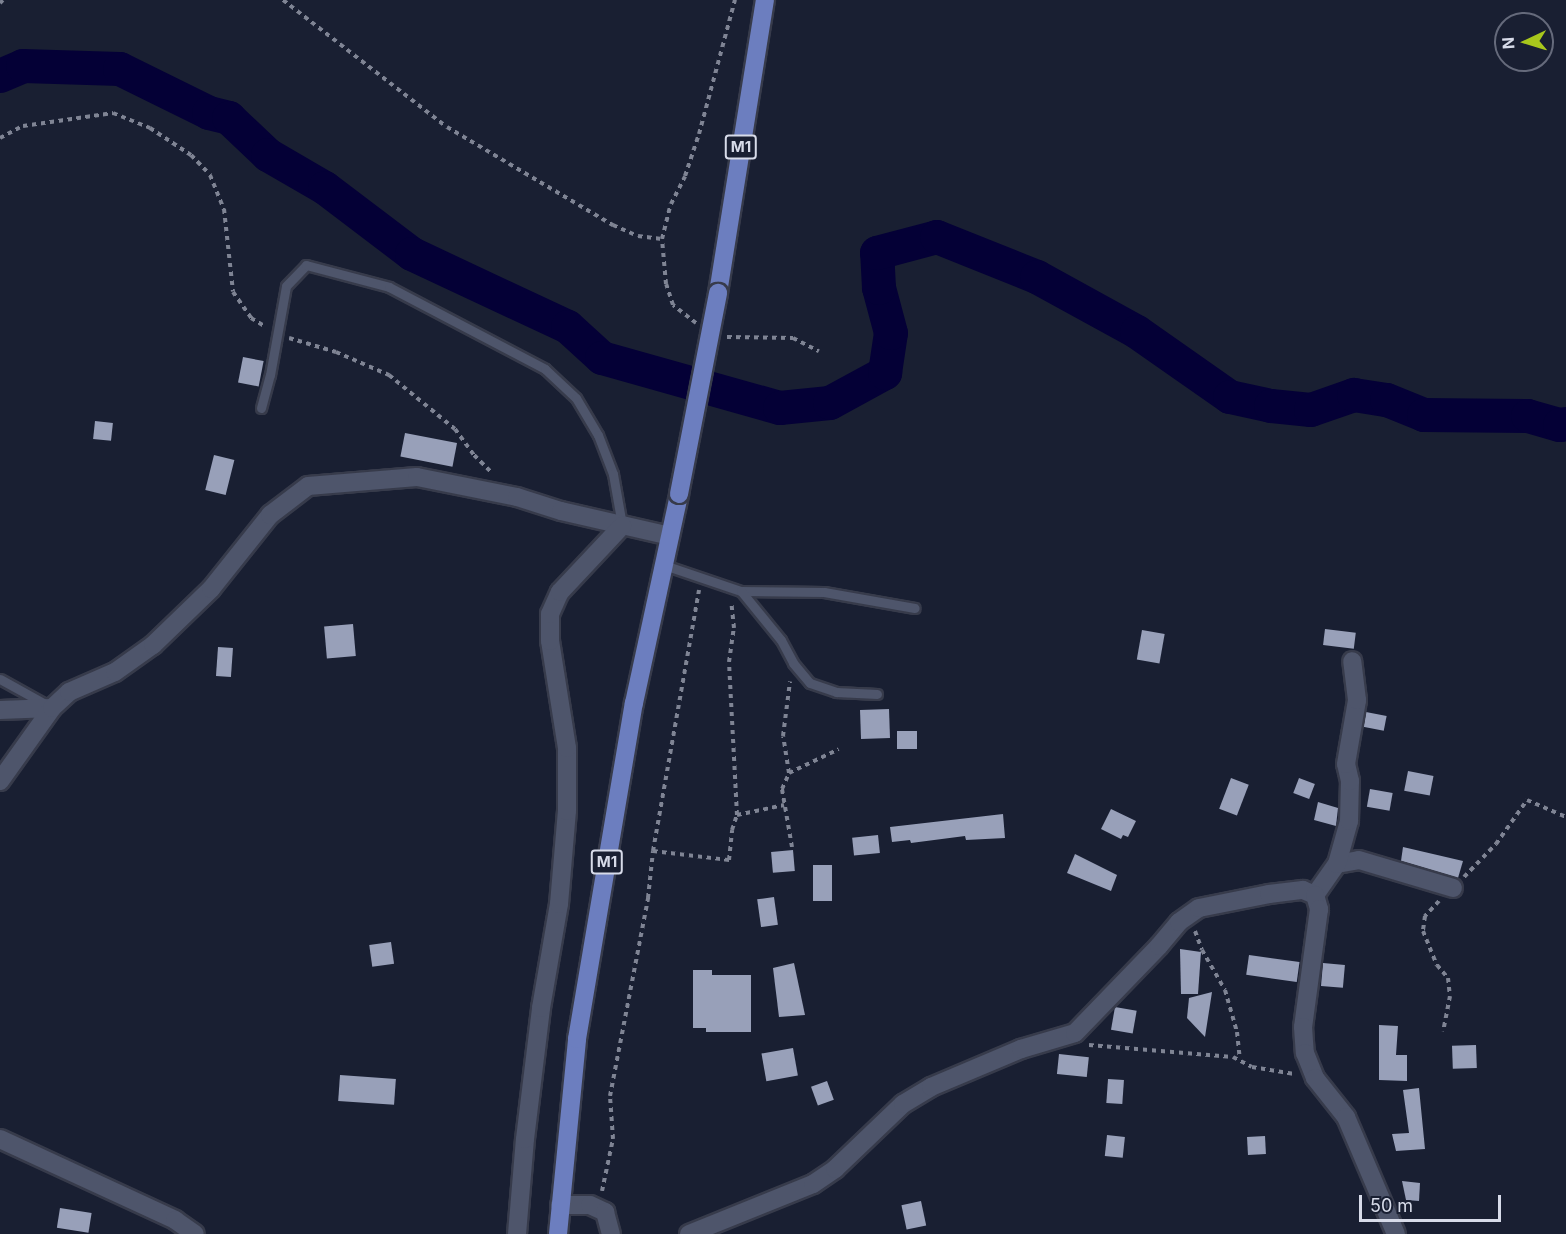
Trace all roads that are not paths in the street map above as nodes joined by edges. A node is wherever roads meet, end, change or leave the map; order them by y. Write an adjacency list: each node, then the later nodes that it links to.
1 (765, 0): 4 (highway, M1, bridge)
2 (261, 408): 3 (lane)
3 (622, 526): 4 (street); 11 (street); 20 (street)
4 (670, 536): 5 (highway, M1)
5 (664, 565): 6 (lane); 18 (highway, M1)
6 (741, 591): 7 (lane); 10 (lane)
7 (915, 608)
8 (1352, 661): 14 (street)
9 (0, 679): 11 (lane)
10 (878, 694)
11 (52, 708): 12 (street); 13 (street)
12 (0, 710)
13 (0, 781)
14 (1337, 864): 15 (street); 16 (street)
15 (1453, 888)
16 (1315, 895): 23 (street); 24 (street)
17 (0, 1139): 19 (street)
18 (560, 1205): 21 (highway, M1); 22 (street)
19 (195, 1234)
20 (517, 1234)
21 (558, 1234)
22 (611, 1234)
23 (689, 1234)
24 (1396, 1234)

